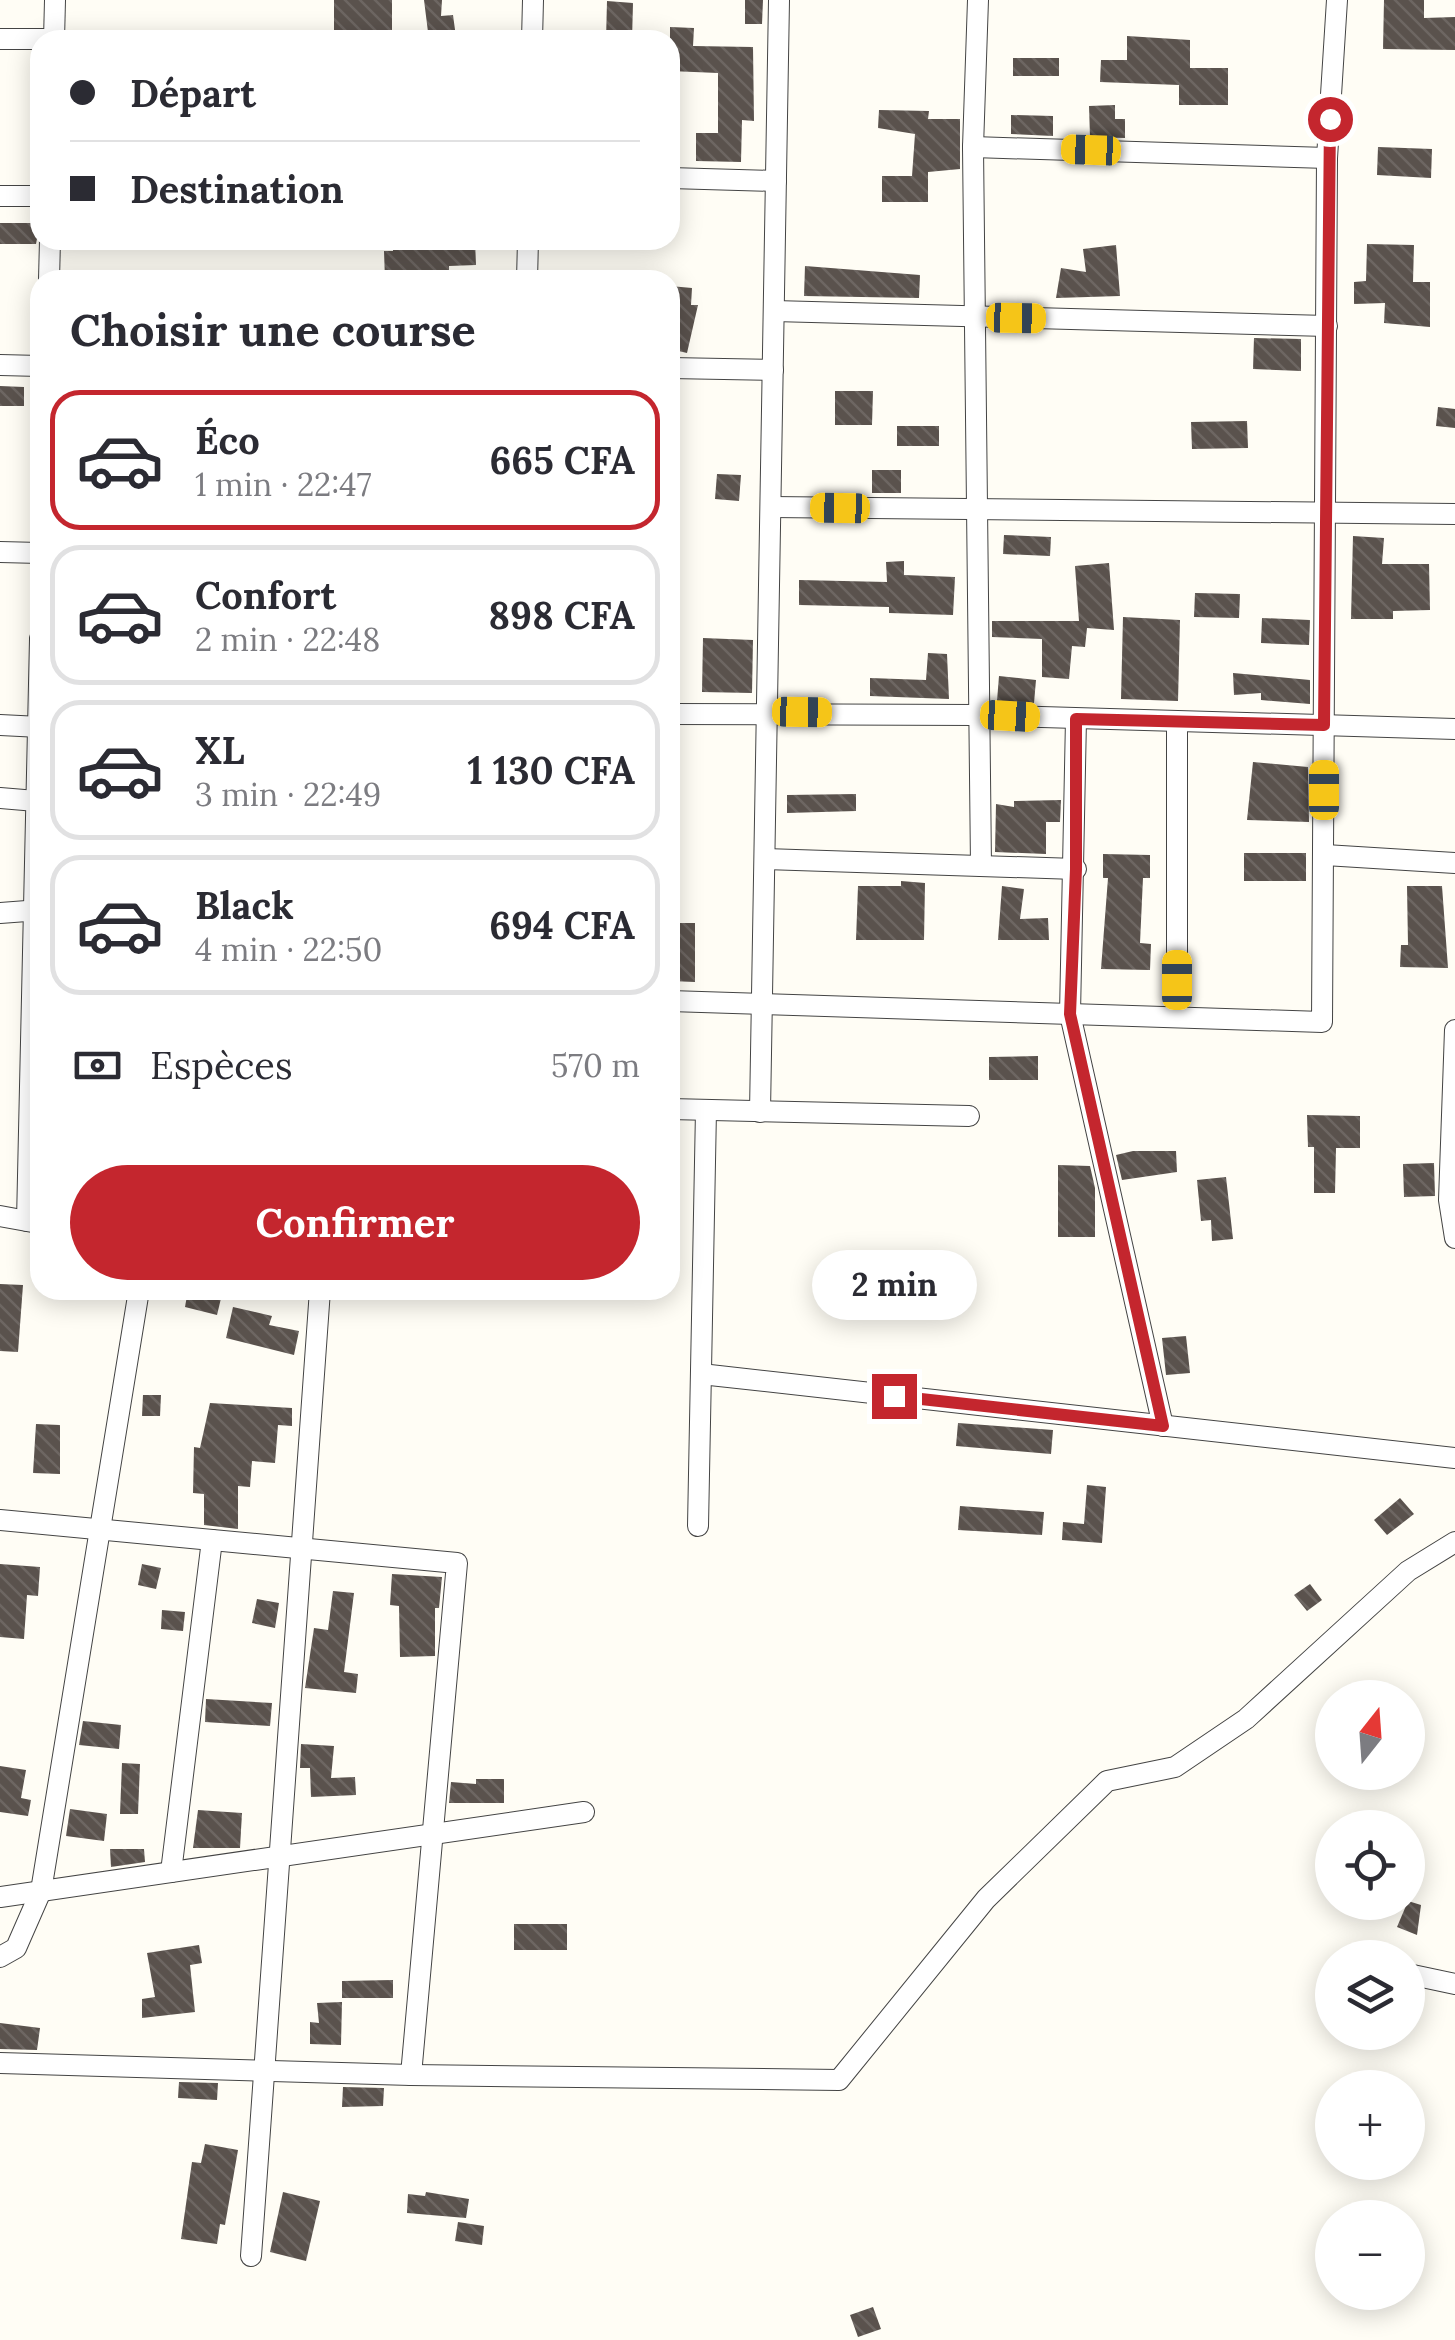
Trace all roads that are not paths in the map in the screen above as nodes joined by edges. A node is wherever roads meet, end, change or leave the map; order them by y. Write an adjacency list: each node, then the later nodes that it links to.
1 (55, 0): 6 (street)
2 (533, 0): 7 (street)
3 (779, 0): 13 (street)
4 (978, 0): 10 (street)
5 (1338, 0): 11 (street)
6 (54, 30)
7 (532, 30)
8 (0, 38): 9 (street)
9 (30, 39)
10 (973, 147): 11 (street); 17 (street)
11 (1327, 158): 18 (street)
12 (680, 178): 13 (street)
13 (776, 180): 16 (street)
14 (0, 196): 15 (street)
15 (30, 196)
16 (774, 311): 17 (street); 22 (street)
17 (977, 317): 18 (street); 24 (street)
18 (1327, 326): 25 (street)
19 (0, 365): 20 (street)
20 (30, 366)
21 (680, 368): 22 (street)
22 (773, 370): 23 (street)
23 (771, 508): 24 (street); 29 (street)
24 (980, 510): 25 (street); 31 (street)
25 (1326, 513): 26 (street); 35 (street)
26 (1455, 514)
27 (0, 552): 28 (street)
28 (30, 553)
29 (768, 712): 30 (street); 31 (street); 41 (street)
30 (680, 714)
31 (977, 714): 32 (street); 43 (street)
32 (1076, 719): 33 (street); 44 (street)
33 (1177, 722): 35 (street); 50 (street)
34 (0, 725): 36 (street)
35 (1324, 725): 37 (street); 40 (street)
36 (30, 727)
37 (1455, 728)
38 (0, 798): 39 (street)
39 (30, 800)
40 (1325, 855): 42 (street); 50 (street)
41 (765, 859): 43 (street); 48 (street)
42 (1455, 863)
43 (980, 866): 44 (street)
44 (1076, 869): 49 (street)
45 (30, 911): 46 (street)
46 (0, 913)
47 (680, 1001): 48 (street)
48 (762, 1004): 49 (street); 54 (street)
49 (1070, 1014): 50 (street); 62 (street)
50 (1176, 1017)
51 (1455, 1030): 58 (street)
52 (680, 1110): 53 (street)
53 (706, 1110): 54 (street); 61 (street)
54 (760, 1112): 55 (street)
55 (969, 1116)
56 (0, 1216): 57 (street)
57 (30, 1221)
58 (1455, 1238)
59 (136, 1300): 66 (street)
60 (319, 1300): 69 (street)
61 (701, 1374): 62 (street); 65 (street)
62 (1163, 1426): 63 (street)
63 (1455, 1458)
64 (0, 1520): 66 (street)
65 (698, 1526)
66 (97, 1529): 67 (street); 74 (street)
67 (212, 1540): 69 (street); 73 (street)
68 (1455, 1542): 81 (street)
69 (299, 1548): 71 (street); 72 (street)
70 (584, 1812): 71 (street)
71 (434, 1834): 72 (street); 81 (street)
72 (280, 1856): 73 (street); 80 (street)
73 (171, 1872): 74 (street)
74 (41, 1891): 75 (street); 76 (street)
75 (0, 1897)
76 (0, 1957)
77 (1425, 1978): 78 (street)
78 (1455, 1984)
79 (0, 2063): 80 (street)
80 (264, 2070): 81 (street); 82 (street)
81 (411, 2075)
82 (250, 2256)

